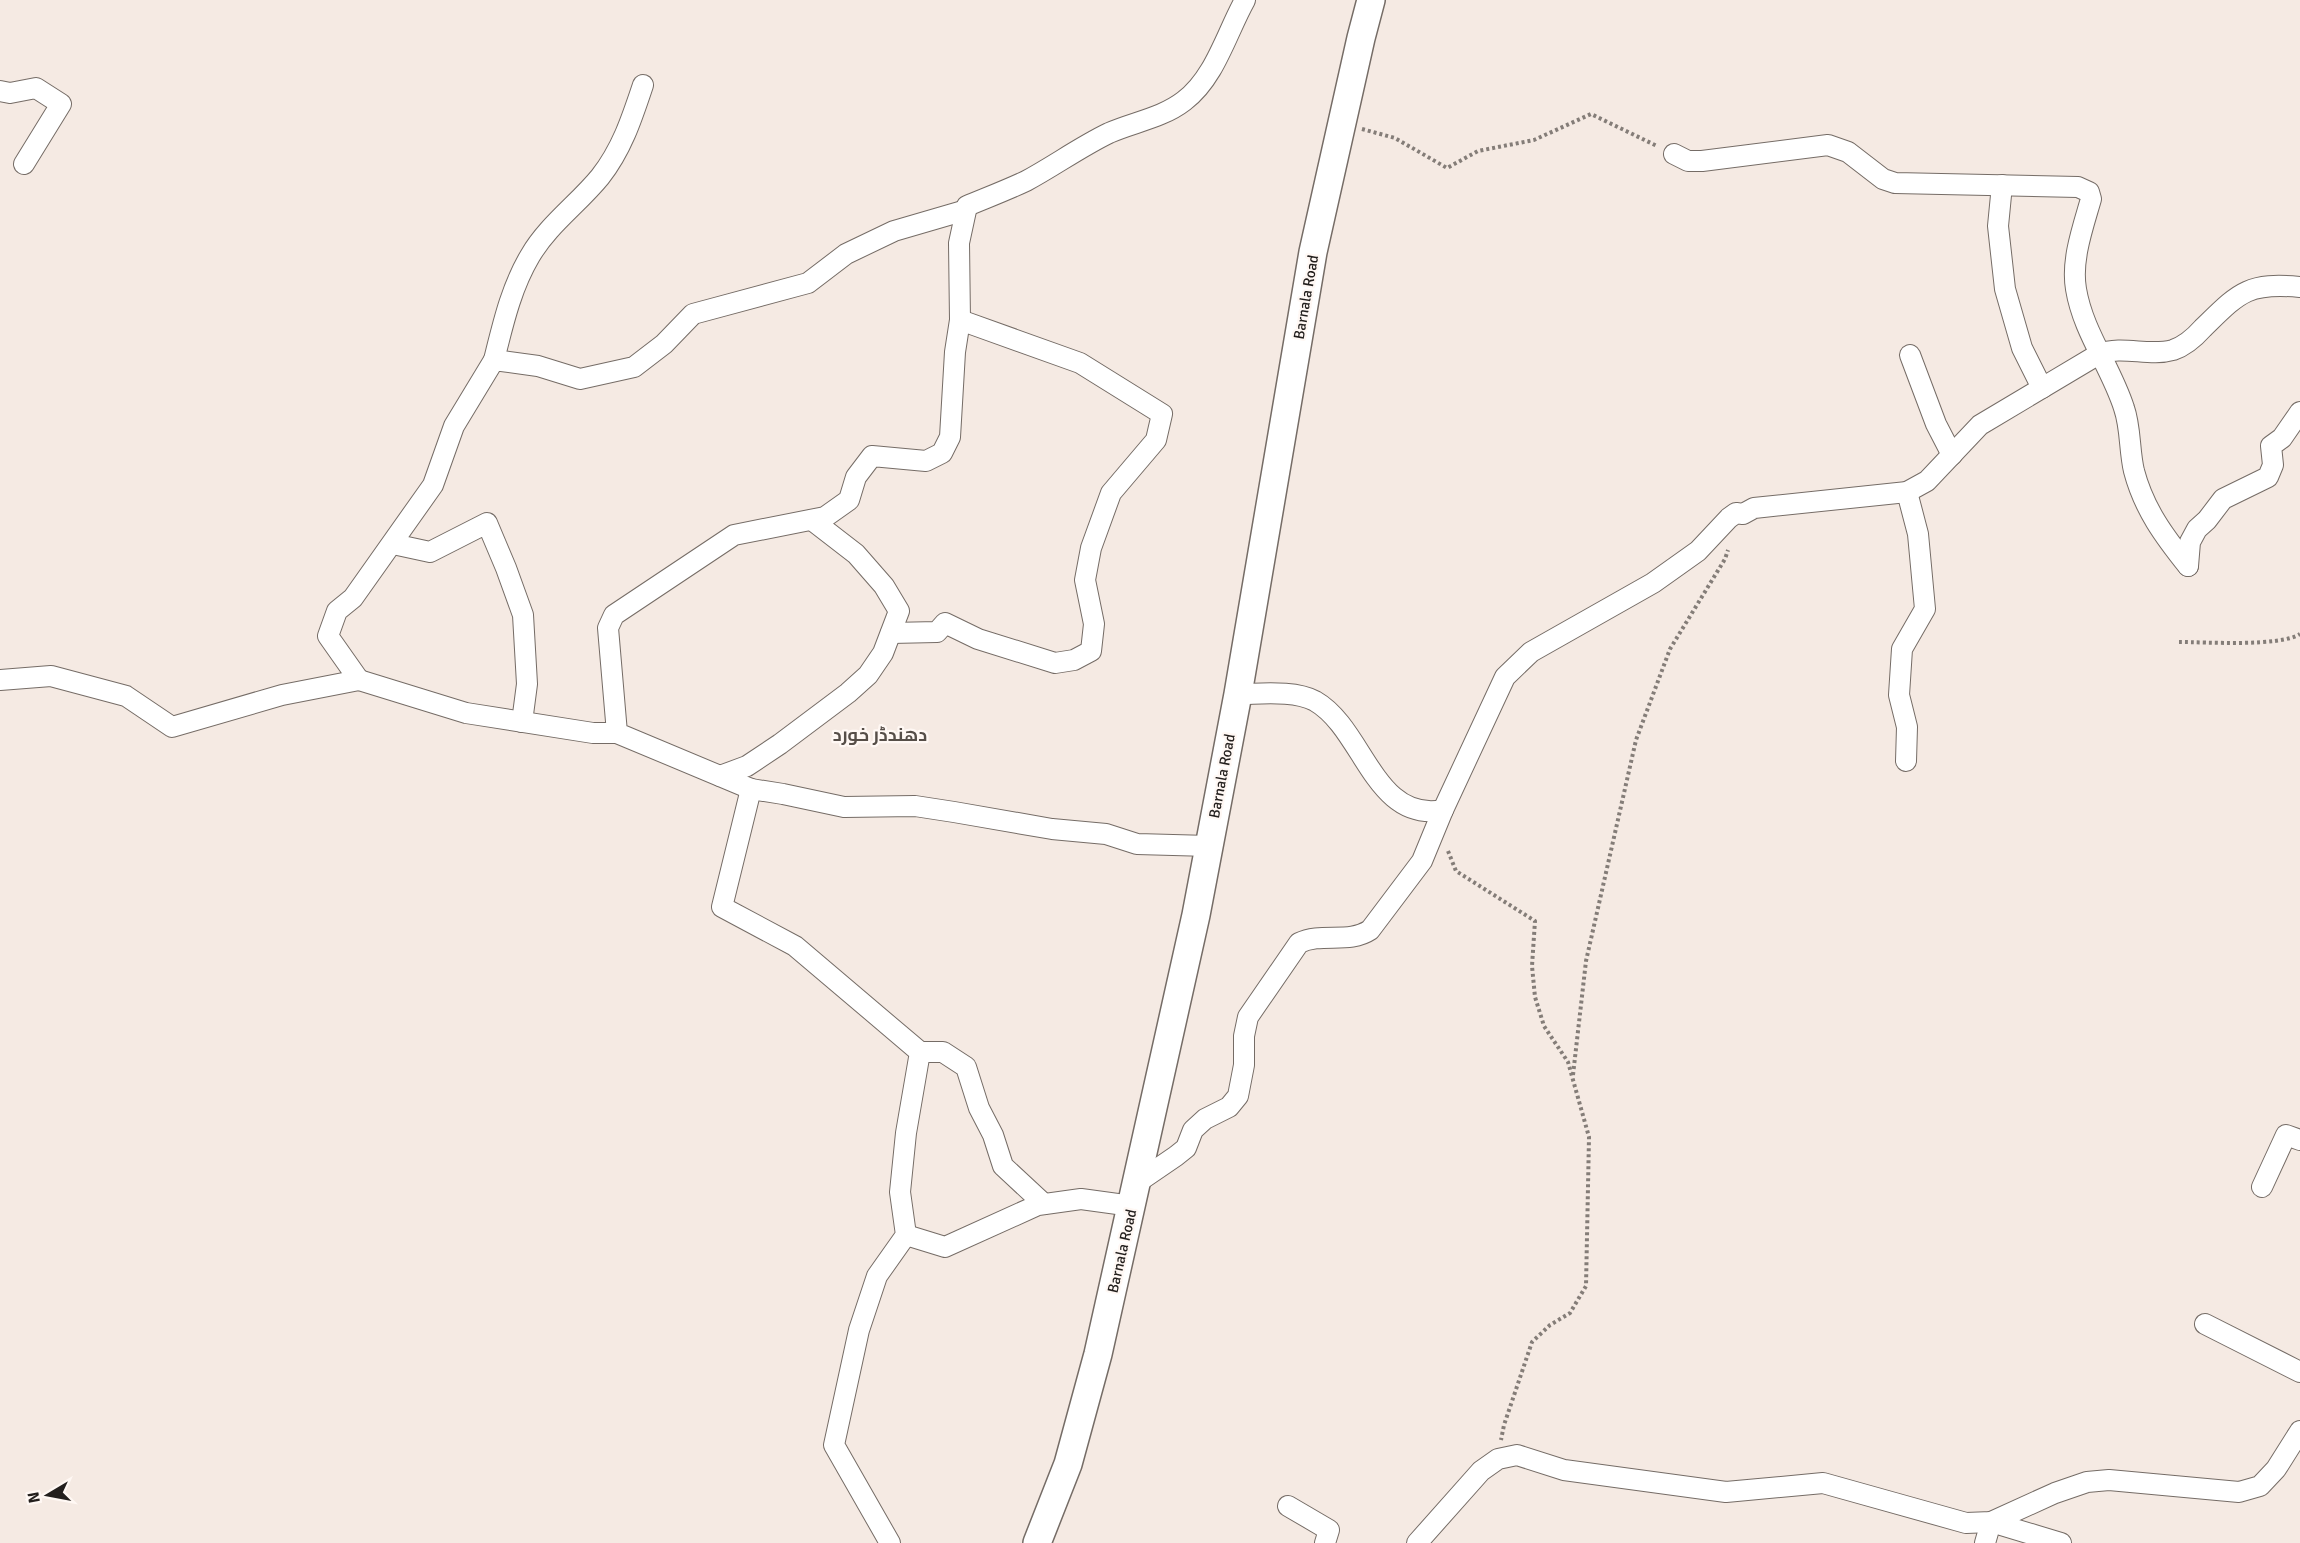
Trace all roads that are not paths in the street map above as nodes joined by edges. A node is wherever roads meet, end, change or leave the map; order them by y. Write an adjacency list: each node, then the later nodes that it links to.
1 (1245, 0): 8 (street)
2 (1371, 0): 23 (main road, Barnala Road)
3 (643, 85): 13 (street)
4 (0, 91): 6 (street)
5 (1674, 154): 7 (street)
6 (24, 164)
7 (2002, 185): 11 (street); 14 (street)
8 (966, 210): 10 (street); 13 (street)
9 (2300, 287): 11 (street)
10 (960, 320): 18 (street); 20 (street)
11 (2099, 354): 14 (street); 15 (street)
12 (1910, 355): 16 (street)
13 (494, 360): 19 (street)
14 (2042, 388): 16 (street)
15 (2300, 411)
16 (1952, 455): 17 (street)
17 (1907, 492): 26 (street); 29 (street)
18 (812, 520): 20 (street); 25 (street)
19 (393, 544): 22 (street); 24 (street)
20 (891, 633): 27 (street)
21 (0, 680): 22 (street)
22 (359, 680): 24 (street)
23 (1238, 694): 29 (street); 30 (main road, Barnala Road)
24 (522, 722): 25 (street)
25 (617, 733): 27 (street)
26 (1906, 761)
27 (720, 776): 28 (street)
28 (751, 789): 30 (street); 31 (street)
29 (1443, 810): 34 (street)
30 (1209, 846): 34 (main road, Barnala Road)
31 (920, 1053): 35 (street); 36 (street)
32 (2300, 1140): 33 (street)
33 (2262, 1187)
34 (1135, 1194): 35 (street); 43 (main road, Barnala Road)
35 (1044, 1204): 36 (street)
36 (906, 1235): 42 (street)
37 (2205, 1324): 38 (street)
38 (2300, 1372)
39 (2300, 1433): 41 (street)
40 (1288, 1506): 44 (street)
41 (1991, 1522): 45 (street); 46 (street); 47 (street)
42 (890, 1543)
43 (1036, 1543)
44 (1325, 1543)
45 (1417, 1543)
46 (1985, 1543)
47 (2061, 1543)

